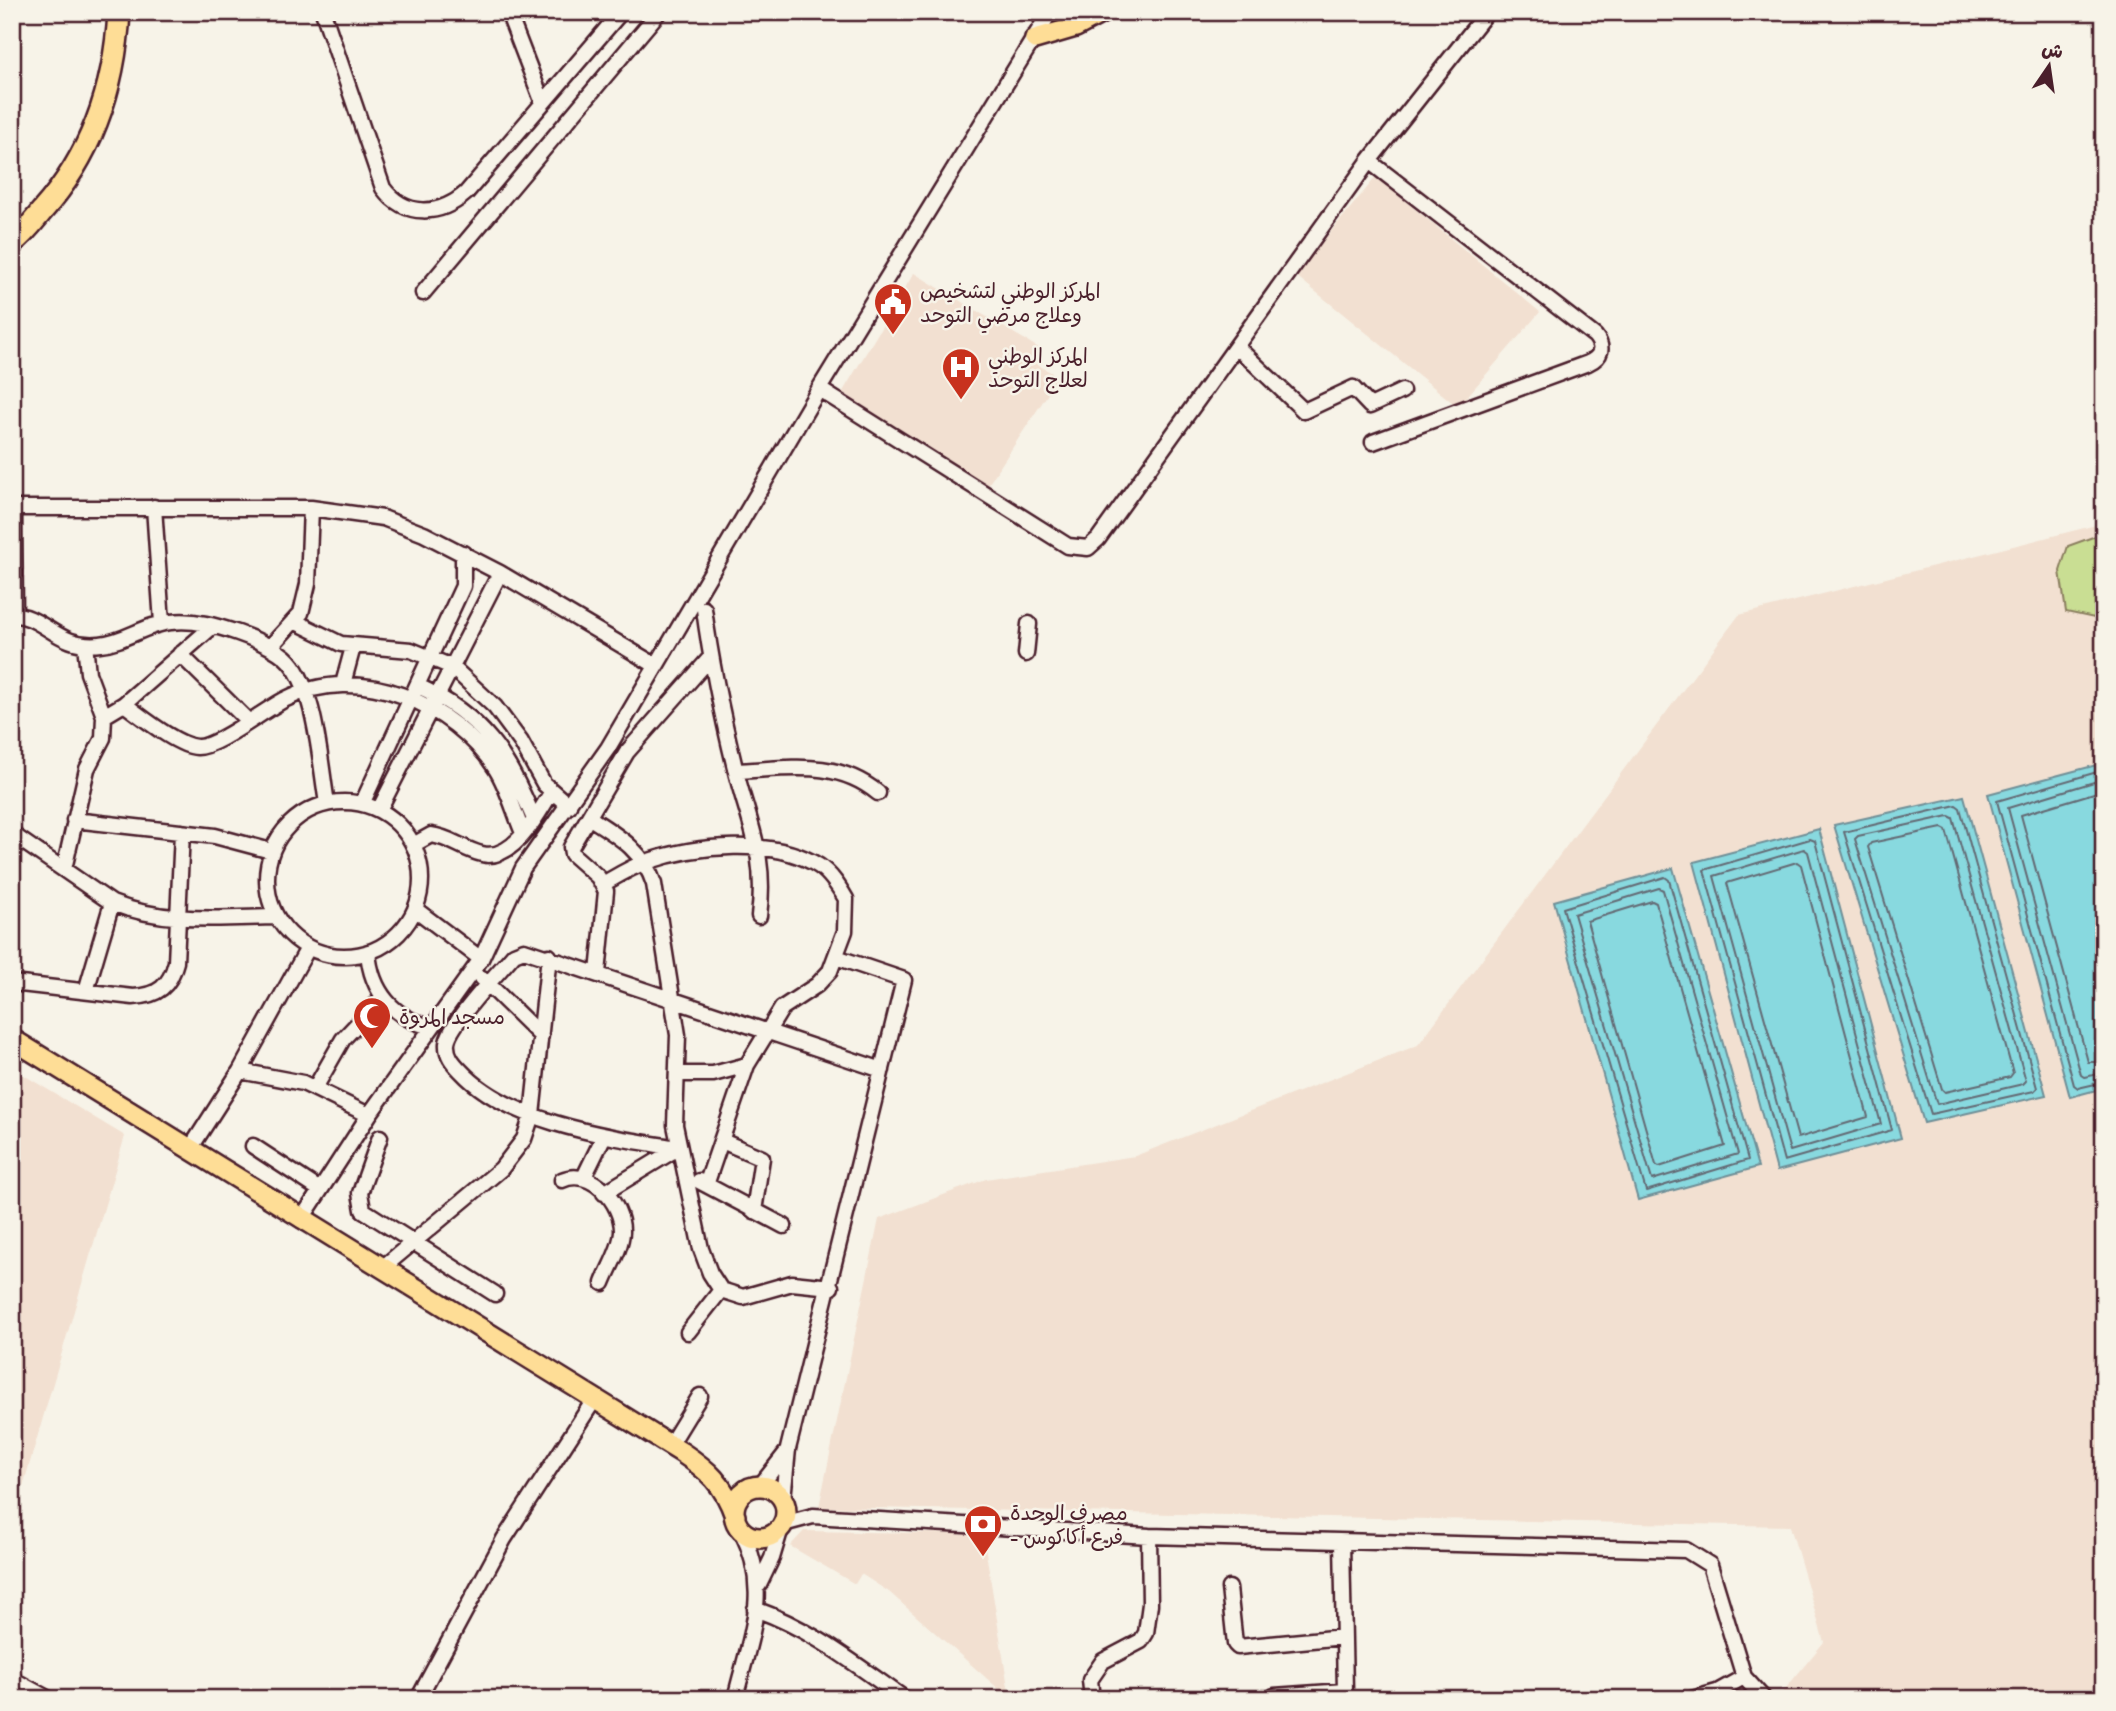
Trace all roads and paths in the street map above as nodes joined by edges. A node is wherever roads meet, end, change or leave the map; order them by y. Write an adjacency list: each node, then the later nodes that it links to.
1 (119, 12): 12 (highway)
2 (323, 12): 10 (street)
3 (508, 12): 10 (street)
4 (621, 12): 10 (street)
5 (659, 12): 13 (street)
6 (1049, 12): 9 (street)
7 (1104, 12): 9 (main road)
8 (1487, 12): 11 (street)
9 (1035, 39): 15 (street)
10 (543, 103)
11 (1369, 161): 14 (street); 17 (street)
12 (12, 243)
13 (423, 293)
14 (1237, 347): 15 (street); 16 (street)
15 (819, 389): 36 (street)
16 (1402, 391)
17 (1373, 442)
18 (154, 507): 19 (street); 20 (street); 26 (street)
19 (13, 508): 24 (street)
20 (311, 508): 21 (street); 25 (street)
21 (463, 554): 22 (street); 34 (street)
22 (500, 573): 36 (street); 37 (street)
23 (704, 609): 35 (street)
24 (14, 615): 29 (street)
25 (296, 622): 30 (street); 31 (street)
26 (162, 623): 28 (street); 29 (street)
27 (1029, 624): 33 (street)
28 (213, 626): 30 (street); 32 (street)
29 (85, 644): 45 (street)
30 (270, 647): 40 (street)
31 (353, 647): 34 (street); 38 (street)
32 (180, 654): 43 (street); 46 (street)
33 (1026, 654)
34 (432, 657): 37 (street); 39 (street)
35 (710, 658): 47 (street); 55 (street)
36 (655, 665): 53 (street)
37 (452, 667): 41 (street); 49 (street)
38 (343, 684): 40 (street); 42 (street)
39 (418, 686): 41 (street); 42 (street)
40 (306, 690): 46 (street); 51 (street)
41 (439, 695): 44 (street); 48 (street)
42 (412, 700): 44 (street); 52 (street)
43 (124, 704): 45 (street); 46 (street)
44 (431, 710): 48 (street); 54 (street)
45 (104, 716): 57 (street)
46 (247, 720)
47 (736, 771): 50 (street); 62 (street)
48 (508, 776): 56 (street); 59 (street)
49 (551, 793): 53 (street); 56 (street)
50 (878, 793)
51 (327, 803): 52 (street); 63 (street)
52 (362, 804): 54 (street)
53 (569, 806): 76 (street)
54 (379, 810): 61 (street)
55 (590, 818): 64 (street); 66 (street)
56 (534, 819): 59 (street)
57 (74, 820): 58 (street); 65 (street)
58 (182, 832): 63 (street); 71 (street)
59 (523, 833): 61 (street)
60 (12, 834): 65 (street)
61 (413, 845): 68 (street)
62 (759, 847): 64 (street); 69 (street); 75 (street)
63 (271, 851): 70 (street)
64 (645, 862): 66 (street); 82 (street)
65 (64, 869): 67 (street)
66 (603, 884): 77 (street)
67 (112, 903): 71 (street); 80 (street)
68 (415, 908): 73 (street); 76 (street)
69 (759, 916)
70 (276, 917): 71 (street); 72 (street)
71 (177, 918): 80 (street)
72 (308, 948): 73 (street); 89 (street)
73 (368, 952): 81 (street)
74 (549, 956): 77 (street); 79 (street); 85 (street)
75 (836, 957): 84 (street); 88 (street)
76 (477, 964): 79 (street); 83 (street)
77 (598, 973): 82 (street)
78 (12, 983): 80 (street)
79 (488, 984): 85 (street); 93 (street)
80 (86, 991)
81 (383, 998): 83 (street); 91 (street)
82 (674, 999): 84 (street); 90 (street)
83 (431, 1027): 92 (street)
84 (766, 1030): 87 (street); 88 (street)
85 (541, 1035): 93 (street)
86 (12, 1038): 99 (main road)
87 (747, 1065): 90 (street); 96 (street)
88 (882, 1070): 112 (street)
89 (240, 1071): 91 (street); 99 (street)
90 (679, 1074): 98 (street)
91 (315, 1088): 92 (street)
92 (369, 1115): 104 (street)
93 (533, 1115): 94 (street); 109 (street)
94 (604, 1136): 98 (street); 101 (street)
95 (380, 1137): 109 (street)
96 (722, 1141): 103 (street); 106 (street)
97 (253, 1146): 104 (street)
98 (678, 1148): 100 (street); 105 (street)
99 (190, 1149): 107 (main road)
100 (686, 1173): 103 (street); 113 (street)
101 (584, 1177): 102 (street); 105 (street)
102 (562, 1180)
103 (706, 1185): 106 (street)
104 (320, 1190): 107 (street)
105 (604, 1193): 111 (street)
106 (754, 1211): 108 (street)
107 (301, 1220): 110 (main road)
108 (784, 1226)
109 (413, 1241): 110 (street); 114 (street)
110 (381, 1269): 117 (main road)
111 (603, 1283)
112 (831, 1287): 113 (street); 119 (street)
113 (721, 1290): 115 (street)
114 (495, 1294)
115 (688, 1332)
116 (700, 1396): 118 (street)
117 (593, 1400): 118 (main road); 135 (street)
118 (670, 1445): 120 (main road)
119 (788, 1449): 121 (street); 122 (street)
120 (709, 1471): 121 (main road); 123 (main road)
121 (758, 1486): 122 (main road); 123 (main road)
122 (783, 1514): 123 (main road); 124 (street); 126 (street)
123 (738, 1523): 126 (street)
124 (1149, 1536): 125 (street); 138 (street)
125 (1342, 1542): 129 (street); 130 (street)
126 (759, 1585): 128 (street)
127 (1229, 1588): 129 (street)
128 (755, 1609): 136 (street); 137 (street)
129 (1343, 1637): 133 (street)
130 (1744, 1677): 132 (street); 140 (street)
131 (12, 1679): 134 (street)
132 (1718, 1695): 139 (street)
133 (1274, 1696)
134 (49, 1699)
135 (418, 1699)
136 (735, 1699)
137 (905, 1699)
138 (1092, 1699)
139 (1692, 1699)
140 (1764, 1699)

